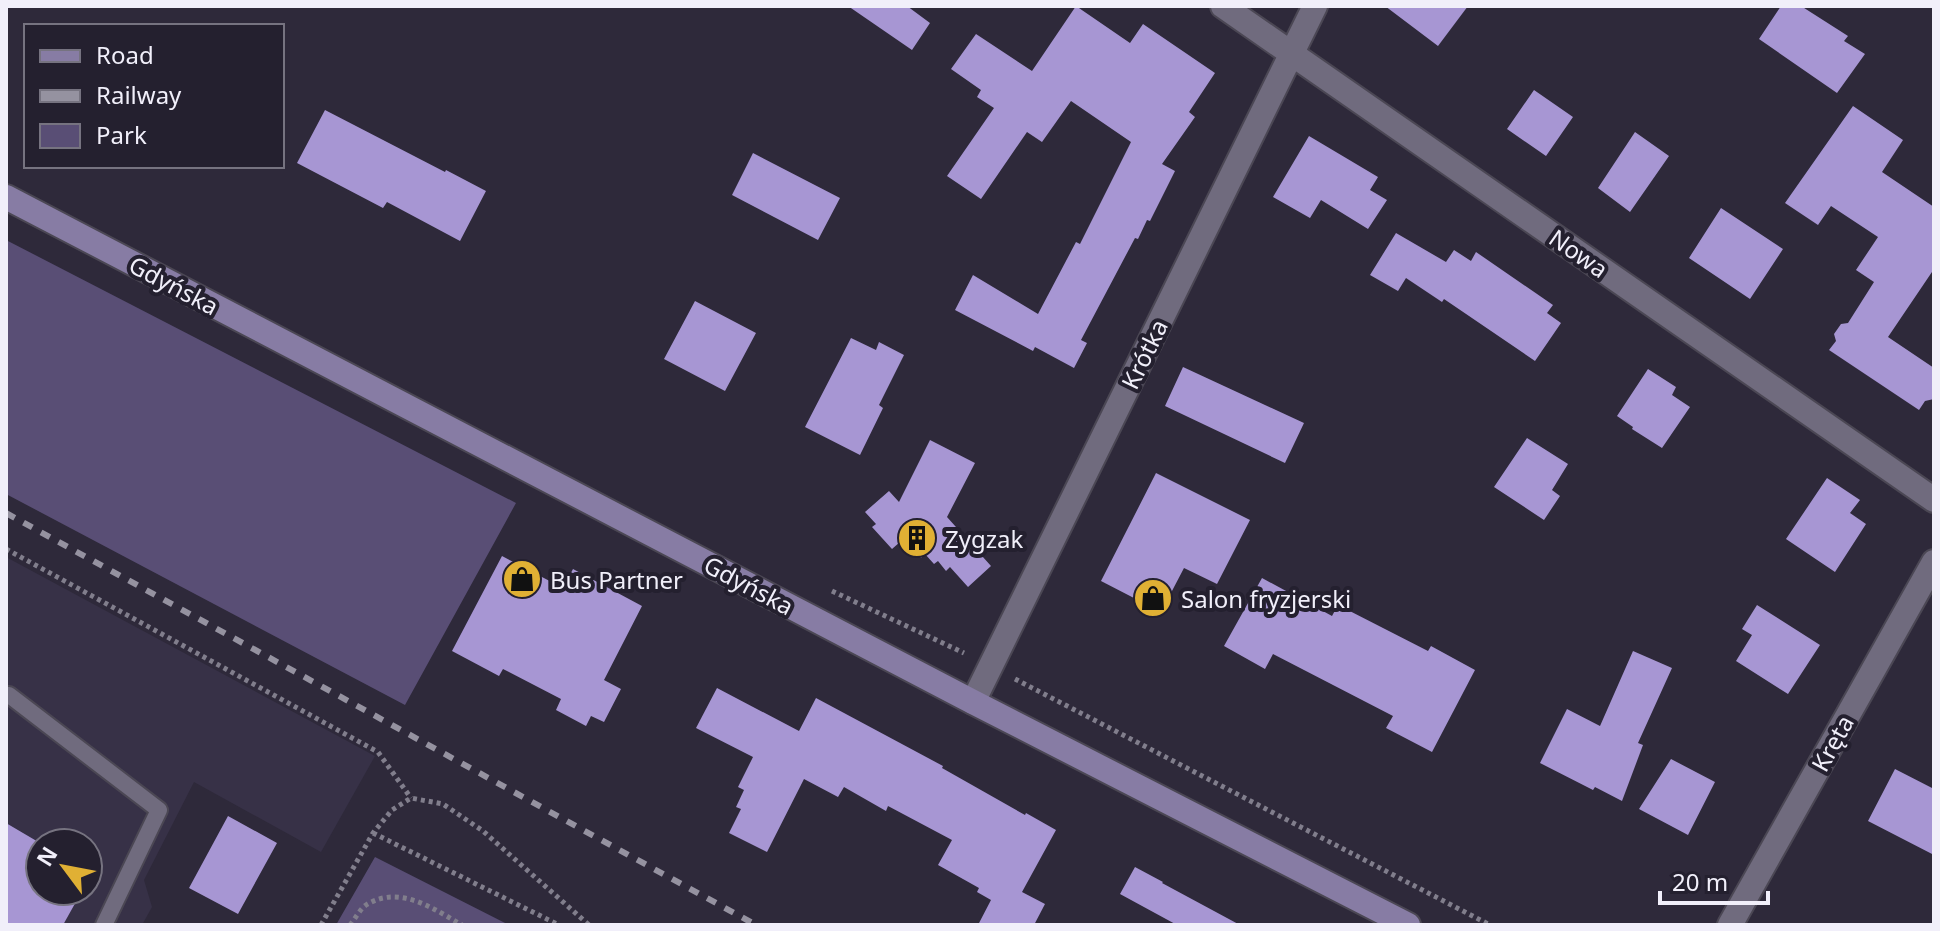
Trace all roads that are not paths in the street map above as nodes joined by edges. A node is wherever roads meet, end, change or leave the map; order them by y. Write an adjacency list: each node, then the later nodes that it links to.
1 (1223, 6): 3 (street, Nowa)
2 (1315, 6): 3 (street, Krótka)
3 (1291, 53): 5 (street, Nowa); 8 (street, Krótka)
4 (6, 197): 8 (main road, Gdyńska)
5 (1934, 500)
6 (1931, 575): 11 (street, Kręta)
7 (9, 695): 9 (lane)
8 (973, 702): 10 (main road, Gdyńska)
9 (104, 925)
10 (1408, 925)
11 (1730, 925)

